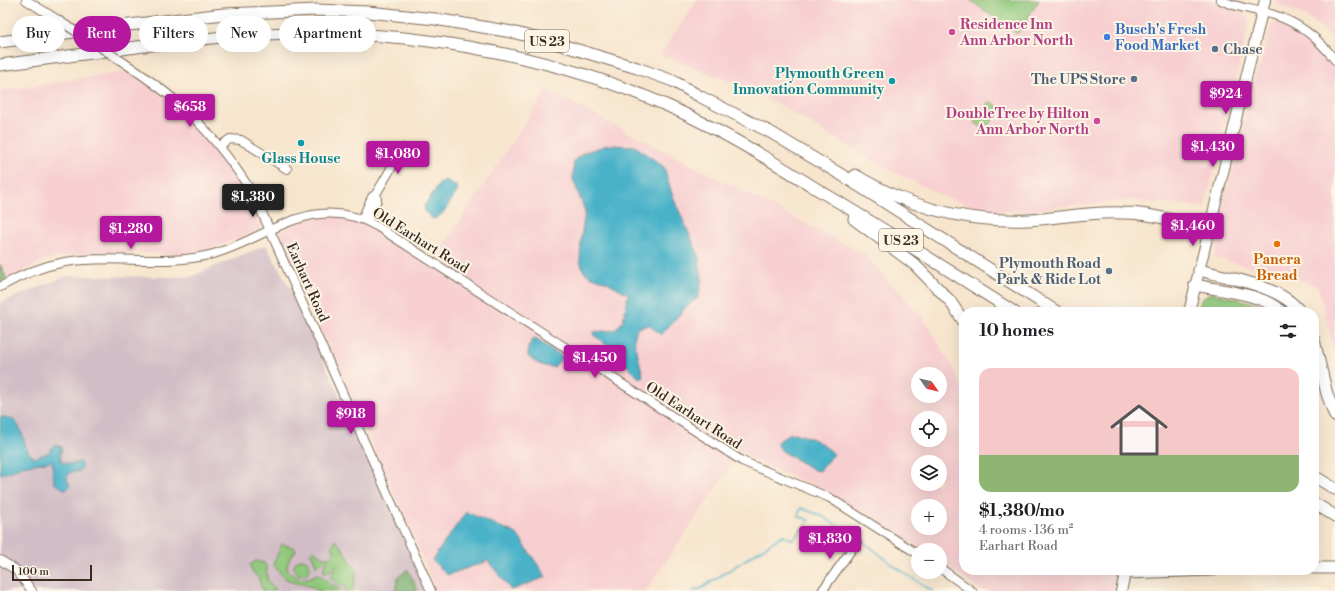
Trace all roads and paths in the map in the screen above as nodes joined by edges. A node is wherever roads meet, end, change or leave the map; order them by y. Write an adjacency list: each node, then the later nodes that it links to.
1 (26, 0): 9 (street, Earhart Road, bridge)
2 (1221, 0): 4 (street)
3 (1265, 0): 4 (main road)
4 (1262, 12): 6 (street); 14 (main road)
5 (0, 42): 8 (highway, US 23)
6 (1335, 60)
7 (0, 65): 12 (highway, US 23)
8 (673, 81): 14 (highway); 20 (highway, US 23)
9 (220, 146): 11 (street); 15 (street, Earhart Road)
10 (403, 148): 13 (street)
11 (287, 169)
12 (787, 170): 19 (highway, US 23); 24 (highway)
13 (364, 220): 15 (street, Old Earhart Road); 32 (street, Old Earhart Road)
14 (1209, 230): 16 (main road)
15 (271, 231): 18 (street, Old Earhart Road); 39 (street, Earhart Road)
16 (1199, 270): 17 (main road); 23 (highway)
17 (1196, 285): 21 (main road); 22 (highway)
18 (0, 287)
19 (1006, 307)
20 (1049, 307)
21 (1190, 307)
22 (1274, 307)
23 (1297, 307)
24 (959, 314)
25 (1319, 361): 26 (highway)
26 (1335, 416)
27 (1319, 479): 28 (highway)
28 (1335, 489)
29 (1319, 506): 30 (highway)
30 (1335, 516)
31 (857, 542): 40 (street)
32 (911, 550)
33 (0, 560): 38 (street)
34 (1319, 568): 35 (highway)
35 (1335, 568)
36 (947, 573): 41 (street)
37 (1124, 575): 42 (main road)
38 (32, 591)
39 (431, 591)
40 (822, 591)
41 (972, 591)
42 (1121, 591)

